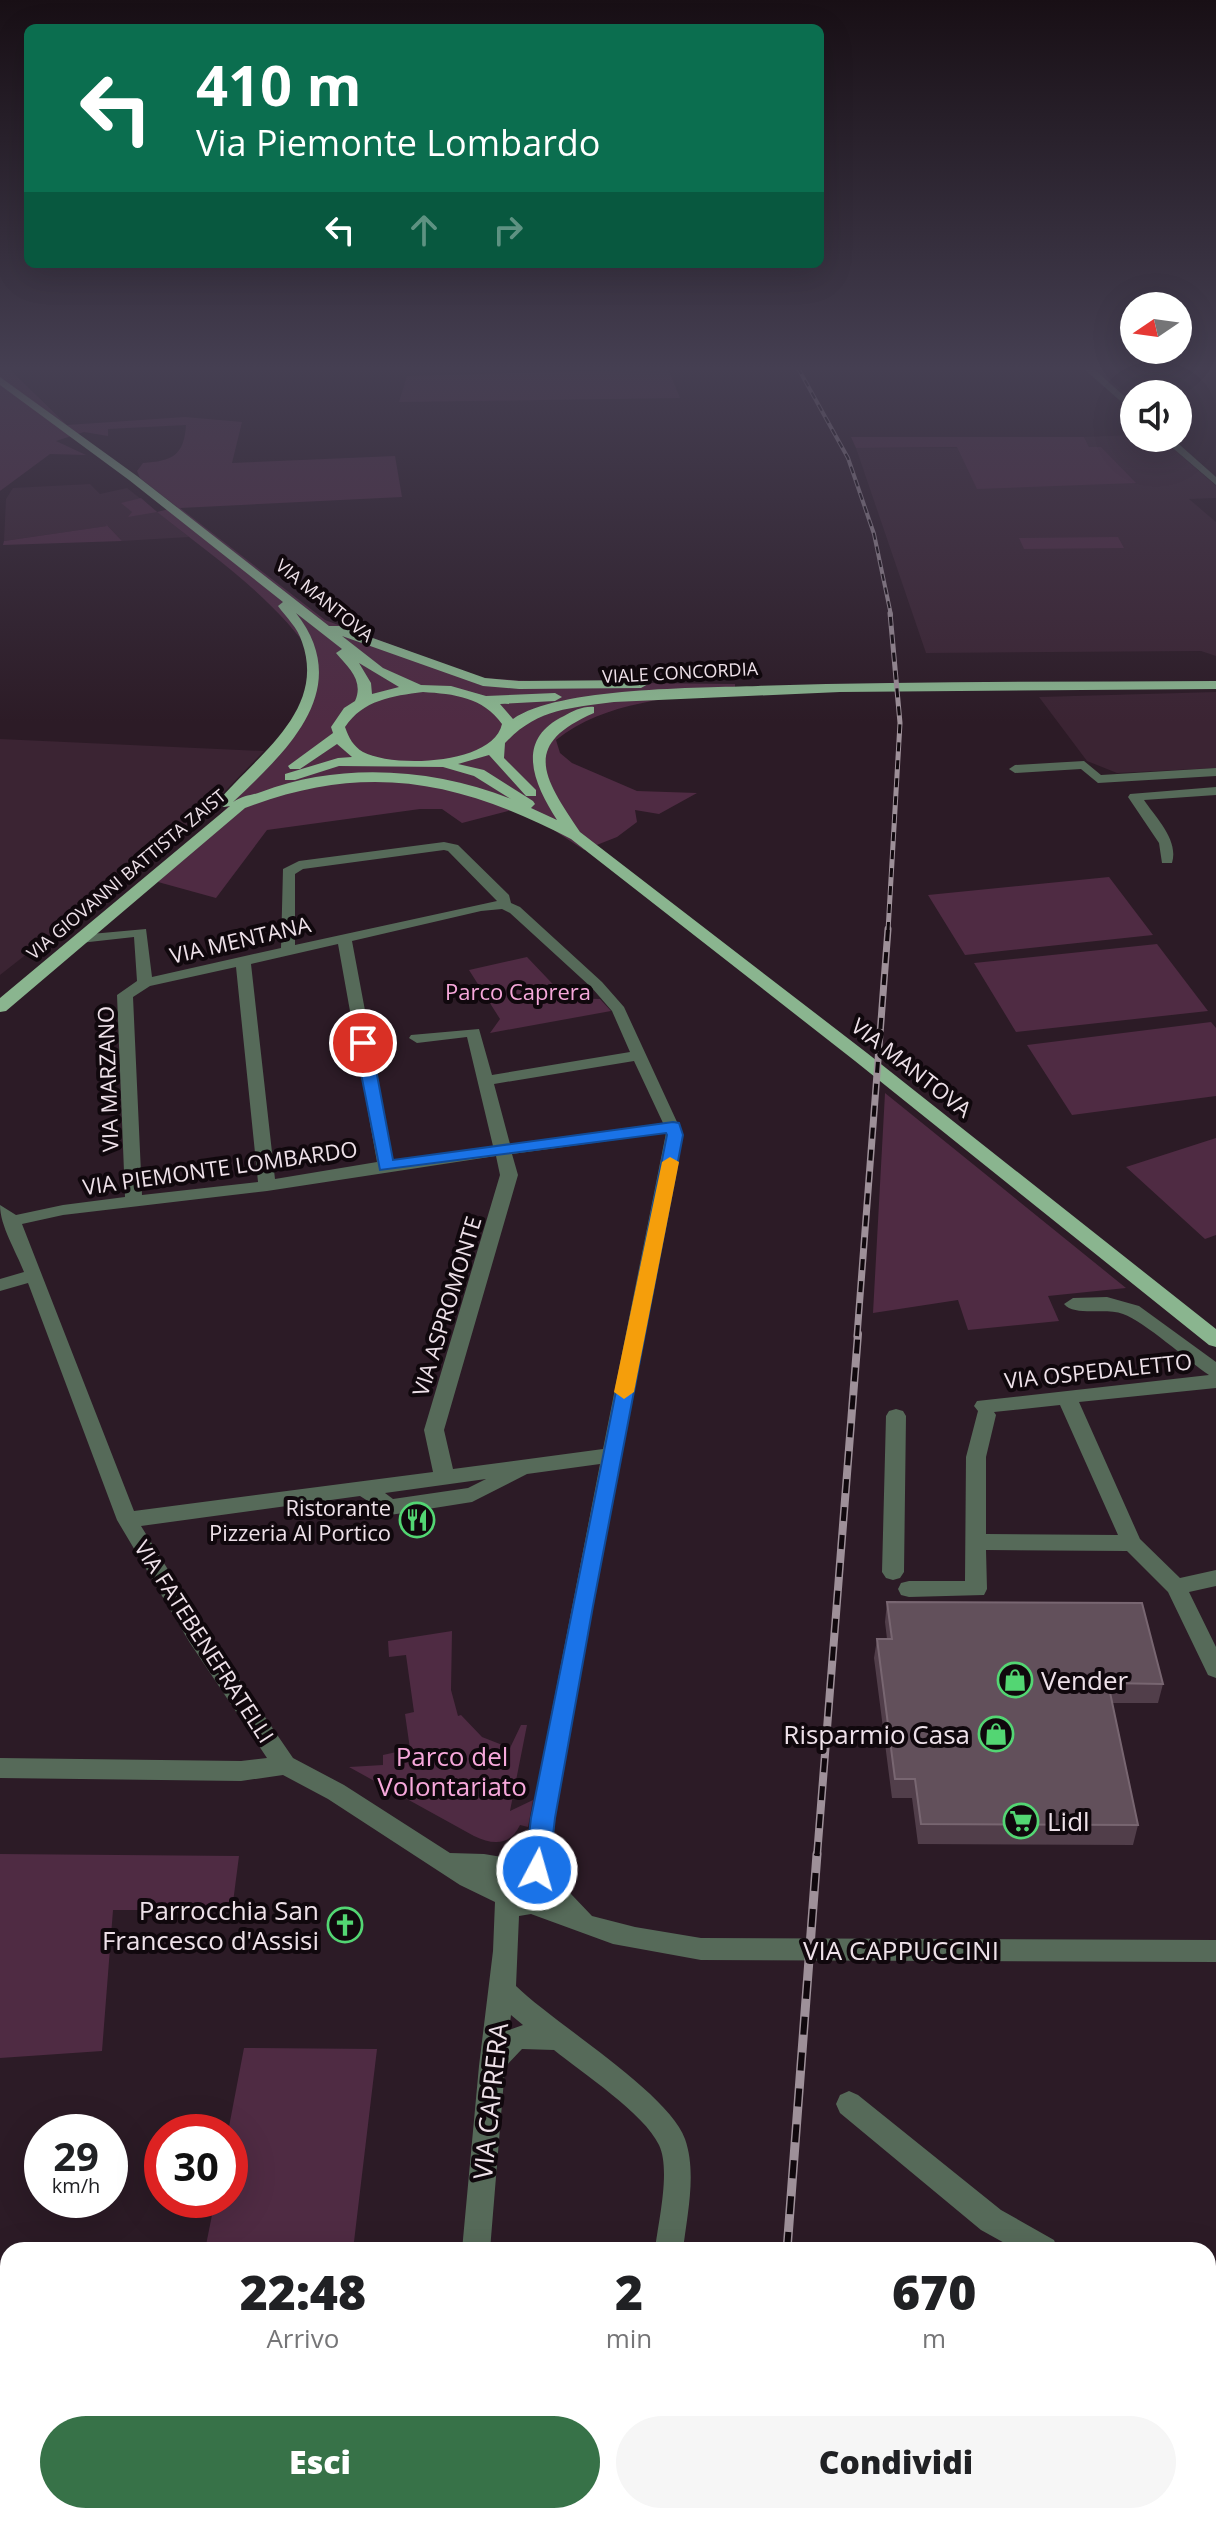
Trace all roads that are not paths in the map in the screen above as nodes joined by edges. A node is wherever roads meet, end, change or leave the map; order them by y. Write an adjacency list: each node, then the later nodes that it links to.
1 (131, 486): 3 (main road, VIA MANTOVA)
2 (137, 486): 3 (main road, VIA MANTOVA)
3 (291, 606): 6 (main road); 9 (main road, VIA MANTOVA); 12 (main road, VIA MANTOVA); 21 (main road)
4 (1216, 677): 5 (main road, VIALE CONCORDIA)
5 (1075, 683): 7 (main road, VIALE CONCORDIA); 8 (main road, VIALE CONCORDIA)
6 (814, 684): 8 (main road, VIALE CONCORDIA); 11 (main road, VIALE CONCORDIA)
7 (1216, 685)
8 (875, 686): 10 (main road, VIALE CONCORDIA)
9 (440, 689): 11 (main road, VIALE CONCORDIA); 12 (main road)
10 (732, 691): 14 (main road, VIALE CONCORDIA); 22 (main road)
11 (487, 700): 14 (main road)
12 (361, 703): 13 (main road, VIA GIOVANNI BATTISTA ZAIST)
13 (338, 736): 15 (main road); 21 (main road, VIA GIOVANNI BATTISTA ZAIST)
14 (502, 738): 16 (main road, VIALE CONCORDIA); 22 (main road)
15 (377, 762): 16 (main road, VIA GIOVANNI BATTISTA ZAIST); 20 (main road, VIA GIOVANNI BATTISTA ZAIST)
16 (430, 765): 22 (main road)
17 (1015, 769): 18 (street)
18 (1216, 772)
19 (1216, 791): 23 (street)
20 (237, 806): 22 (main road); 25 (main road, VIA GIOVANNI BATTISTA ZAIST)
21 (216, 811): 30 (main road, VIA GIOVANNI BATTISTA ZAIST)
22 (567, 830): 44 (main road, VIA MANTOVA)
23 (1167, 860)
24 (504, 905): 26 (street); 27 (street, VIA CAPRERA); 33 (street, VIA CAPRERA)
25 (80, 939): 29 (street); 31 (main road, VIA GIOVANNI BATTISTA ZAIST)
26 (344, 939): 27 (street, VIA MENTANA); 37 (street)
27 (288, 950): 28 (street, VIA MENTANA)
28 (243, 959): 29 (street, VIA MENTANA); 38 (street)
29 (145, 983): 39 (street, VIA MARZANO)
30 (0, 991)
31 (0, 1007)
32 (417, 1038): 34 (street, VIA ASPROMONTE)
33 (641, 1055): 34 (street); 35 (street, VIA CAPRERA)
34 (486, 1081): 36 (street, VIA ASPROMONTE)
35 (673, 1127): 36 (street, VIA PIEMONTE LOMBARDO); 49 (street, VIA CAPRERA)
36 (504, 1150): 37 (street, VIA PIEMONTE LOMBARDO); 51 (street, VIA ASPROMONTE)
37 (386, 1166): 38 (street, VIA PIEMONTE LOMBARDO)
38 (267, 1186): 39 (street, VIA PIEMONTE LOMBARDO)
39 (134, 1202): 40 (street, VIA PIEMONTE LOMBARDO)
40 (6, 1216): 41 (street, VIA FATEBENEFRATELLI)
41 (32, 1276): 42 (street); 53 (street, VIA FATEBENEFRATELLI)
42 (0, 1285)
43 (1073, 1304): 45 (street, VIA OSPEDALETTO)
44 (1216, 1340)
45 (1216, 1371)
46 (1216, 1381): 47 (street, VIA OSPEDALETTO)
47 (1067, 1398): 54 (street, VIA OSPEDALETTO); 55 (street)
48 (896, 1416): 56 (street)
49 (612, 1455): 50 (street); 63 (street, VIA CAPRERA)
50 (532, 1466): 51 (street); 52 (street)
51 (444, 1475): 52 (street)
52 (362, 1487): 53 (street)
53 (127, 1520): 61 (street, VIA FATEBENEFRATELLI)
54 (978, 1542): 55 (street); 59 (street)
55 (1132, 1543): 58 (street)
56 (893, 1572)
57 (1216, 1578): 58 (street)
58 (1176, 1587): 60 (street)
59 (909, 1589)
60 (1216, 1669)
61 (285, 1765): 62 (street); 63 (street, VIA FATEBENEFRATELLI)
62 (0, 1768)
63 (520, 1886): 64 (street, VIA CAPPUCCINI); 65 (street, VIA CAPRERA)
64 (1216, 1951)
65 (502, 1983): 66 (street); 67 (street, VIA CAPRERA)
66 (556, 2038): 67 (street); 70 (street)
67 (492, 2066): 69 (street, VIA CAPRERA)
68 (849, 2104): 71 (street)
69 (477, 2242)
70 (670, 2242)
71 (1030, 2242)

